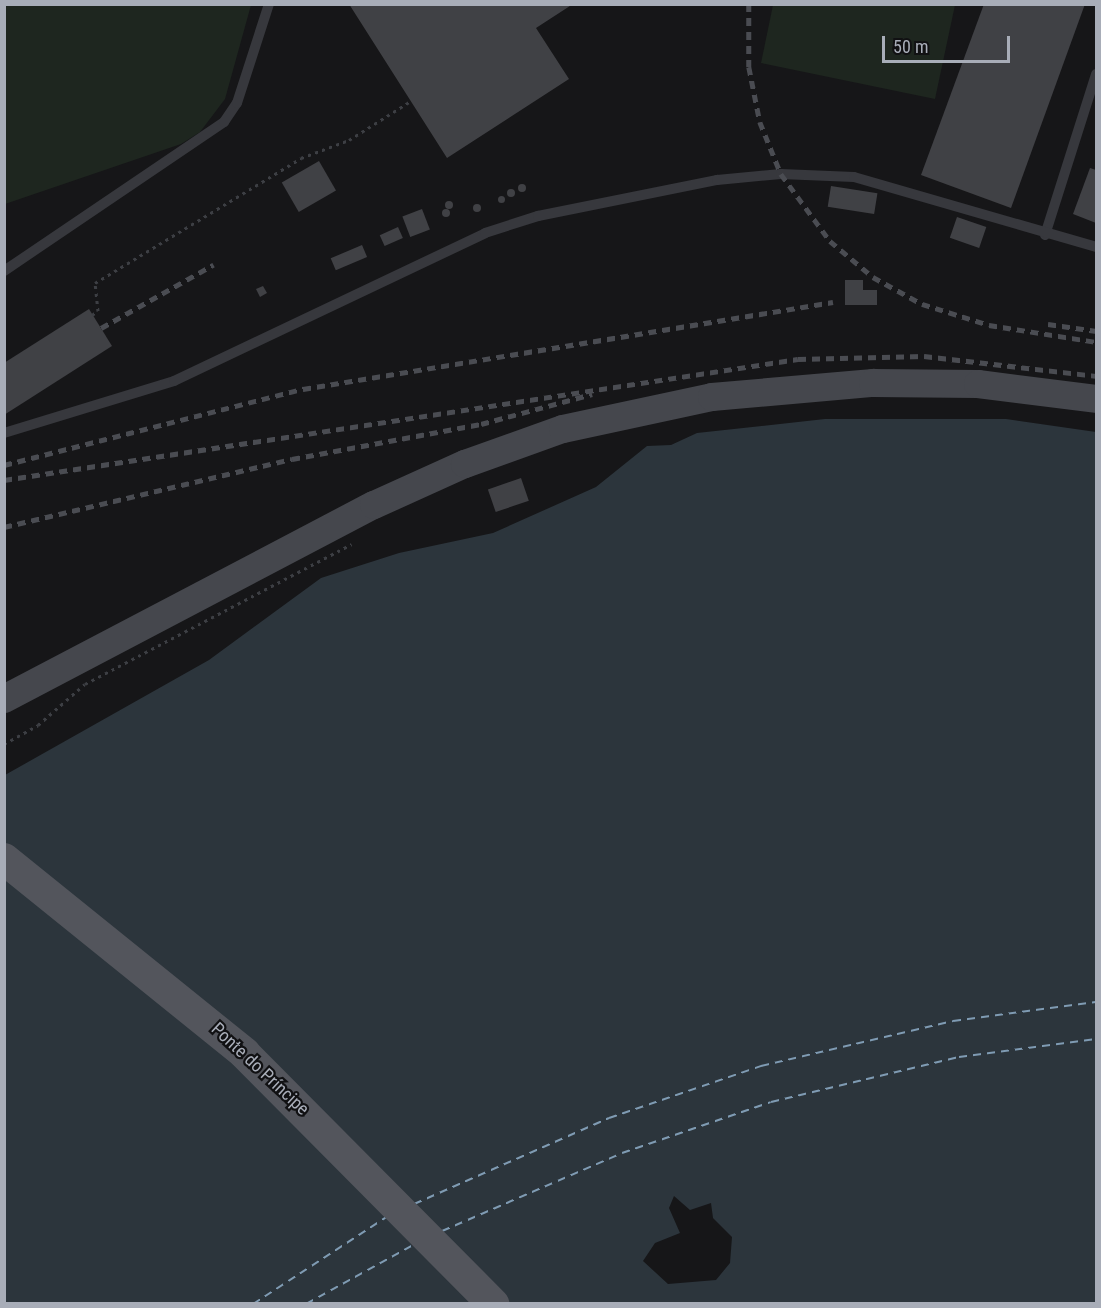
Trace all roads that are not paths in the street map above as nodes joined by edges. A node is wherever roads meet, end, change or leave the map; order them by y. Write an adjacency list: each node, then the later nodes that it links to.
1 (269, 4): 5 (lane)
2 (1096, 74): 3 (lane)
3 (1045, 235): 4 (lane); 7 (lane)
4 (1096, 247)
5 (4, 271)
6 (1096, 399): 8 (street)
7 (4, 432)
8 (4, 699)
9 (4, 859): 12 (main road, Ponte do Príncipe)
10 (4, 882): 11 (main road, Ponte do Príncipe)
11 (467, 1304)
12 (493, 1304)

